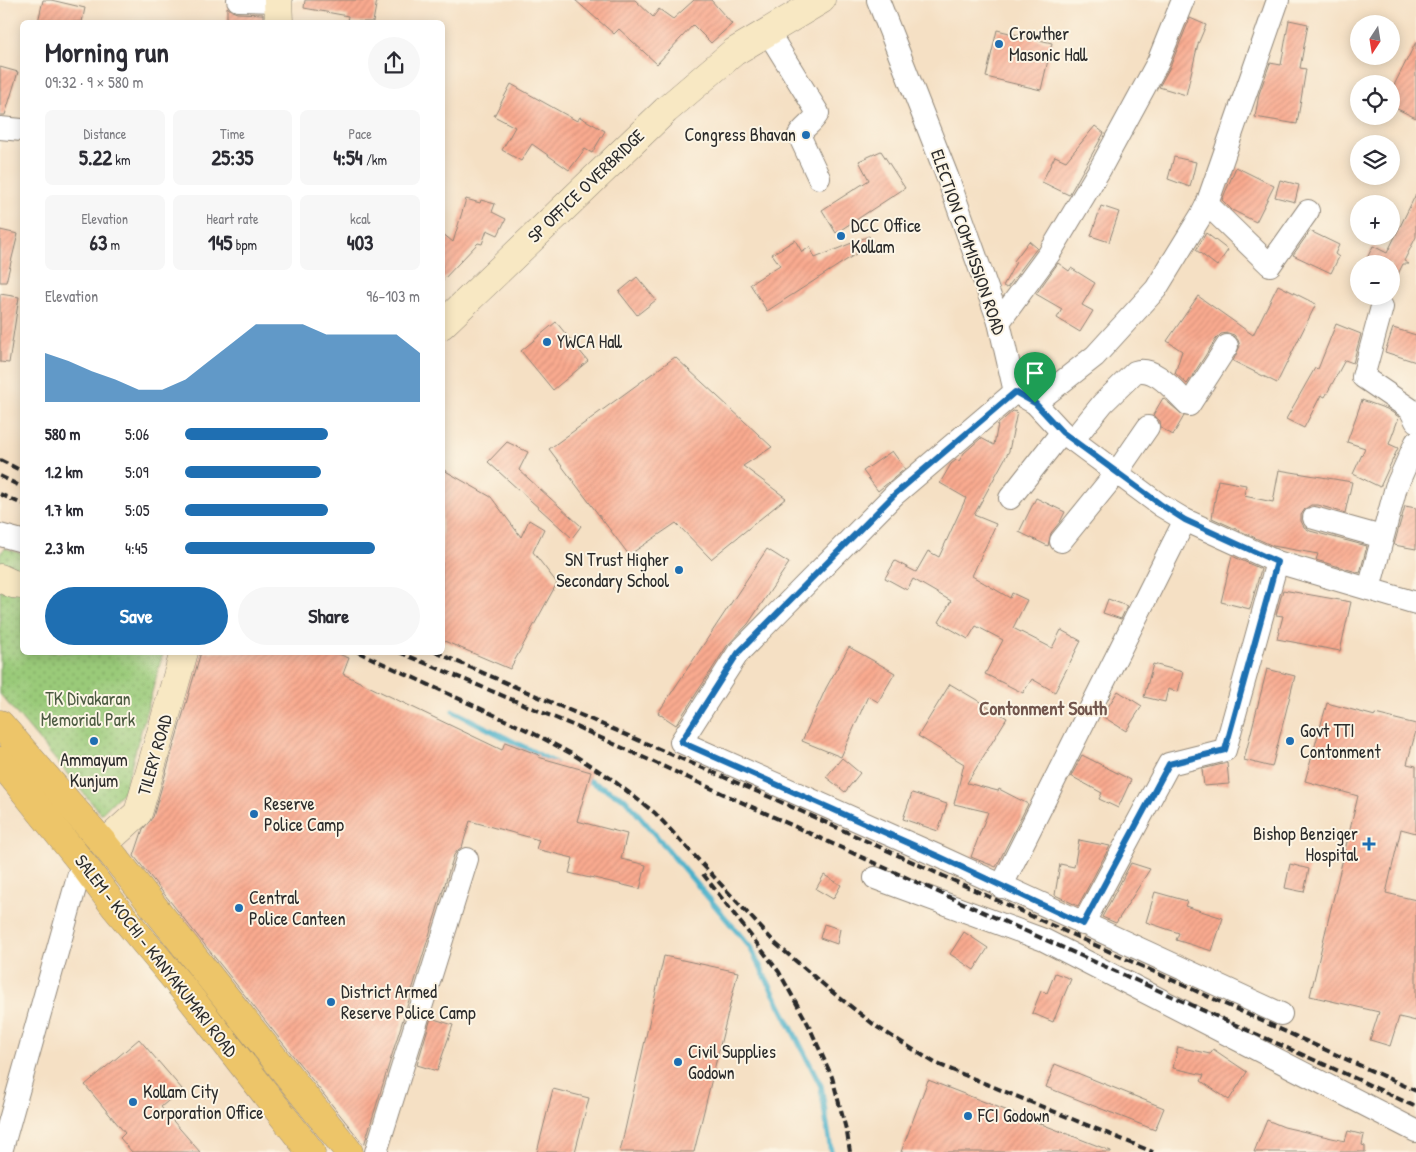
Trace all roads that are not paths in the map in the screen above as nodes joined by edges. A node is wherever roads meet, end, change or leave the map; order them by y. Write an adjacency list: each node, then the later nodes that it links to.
1 (238, 0): 6 (street)
2 (822, 0): 7 (main road, SP OFFICE OVERBRIDGE)
3 (878, 0): 15 (street, ELECTION COMMISSION ROAD)
4 (1183, 0): 15 (street)
5 (1278, 0): 11 (street)
6 (278, 8)
7 (768, 32): 10 (street); 14 (main road, SP OFFICE OVERBRIDGE)
8 (0, 128): 9 (street)
9 (20, 130)
10 (819, 178)
11 (1207, 204): 12 (street); 18 (street)
12 (1308, 211)
13 (1382, 307): 19 (street)
14 (445, 322)
15 (999, 322): 17 (street, ELECTION COMMISSION ROAD)
16 (1227, 346): 21 (street)
17 (1015, 392): 18 (street); 43 (street)
18 (1035, 403): 21 (street)
19 (1416, 421)
20 (1148, 426): 23 (street)
21 (1067, 436): 23 (street); 24 (street)
22 (1416, 442): 28 (street)
23 (1117, 472): 26 (street); 30 (street)
24 (1010, 498)
25 (1314, 518): 28 (street)
26 (1185, 520): 31 (street); 43 (street)
27 (0, 535): 29 (street)
28 (1382, 537): 34 (street)
29 (20, 540)
30 (1061, 541)
31 (1277, 562): 34 (street); 44 (street)
32 (0, 578): 33 (main road)
33 (20, 585)
34 (1369, 589): 35 (street)
35 (1416, 603)
36 (183, 655): 39 (main road, TILERY ROAD)
37 (0, 724): 39 (main road)
38 (0, 761): 41 (main road, SALEM - KOCHI - KANYAKUMARI ROAD)
39 (104, 844): 49 (main road)
40 (467, 859): 50 (street)
41 (82, 863): 47 (street); 48 (main road, SALEM - KOCHI - KANYAKUMARI ROAD)
42 (875, 878): 46 (street)
43 (1001, 886): 44 (street)
44 (1083, 924): 45 (street)
45 (1281, 1014)
46 (1416, 1131)
47 (1, 1150)
48 (311, 1152)
49 (349, 1152)
50 (376, 1152)

